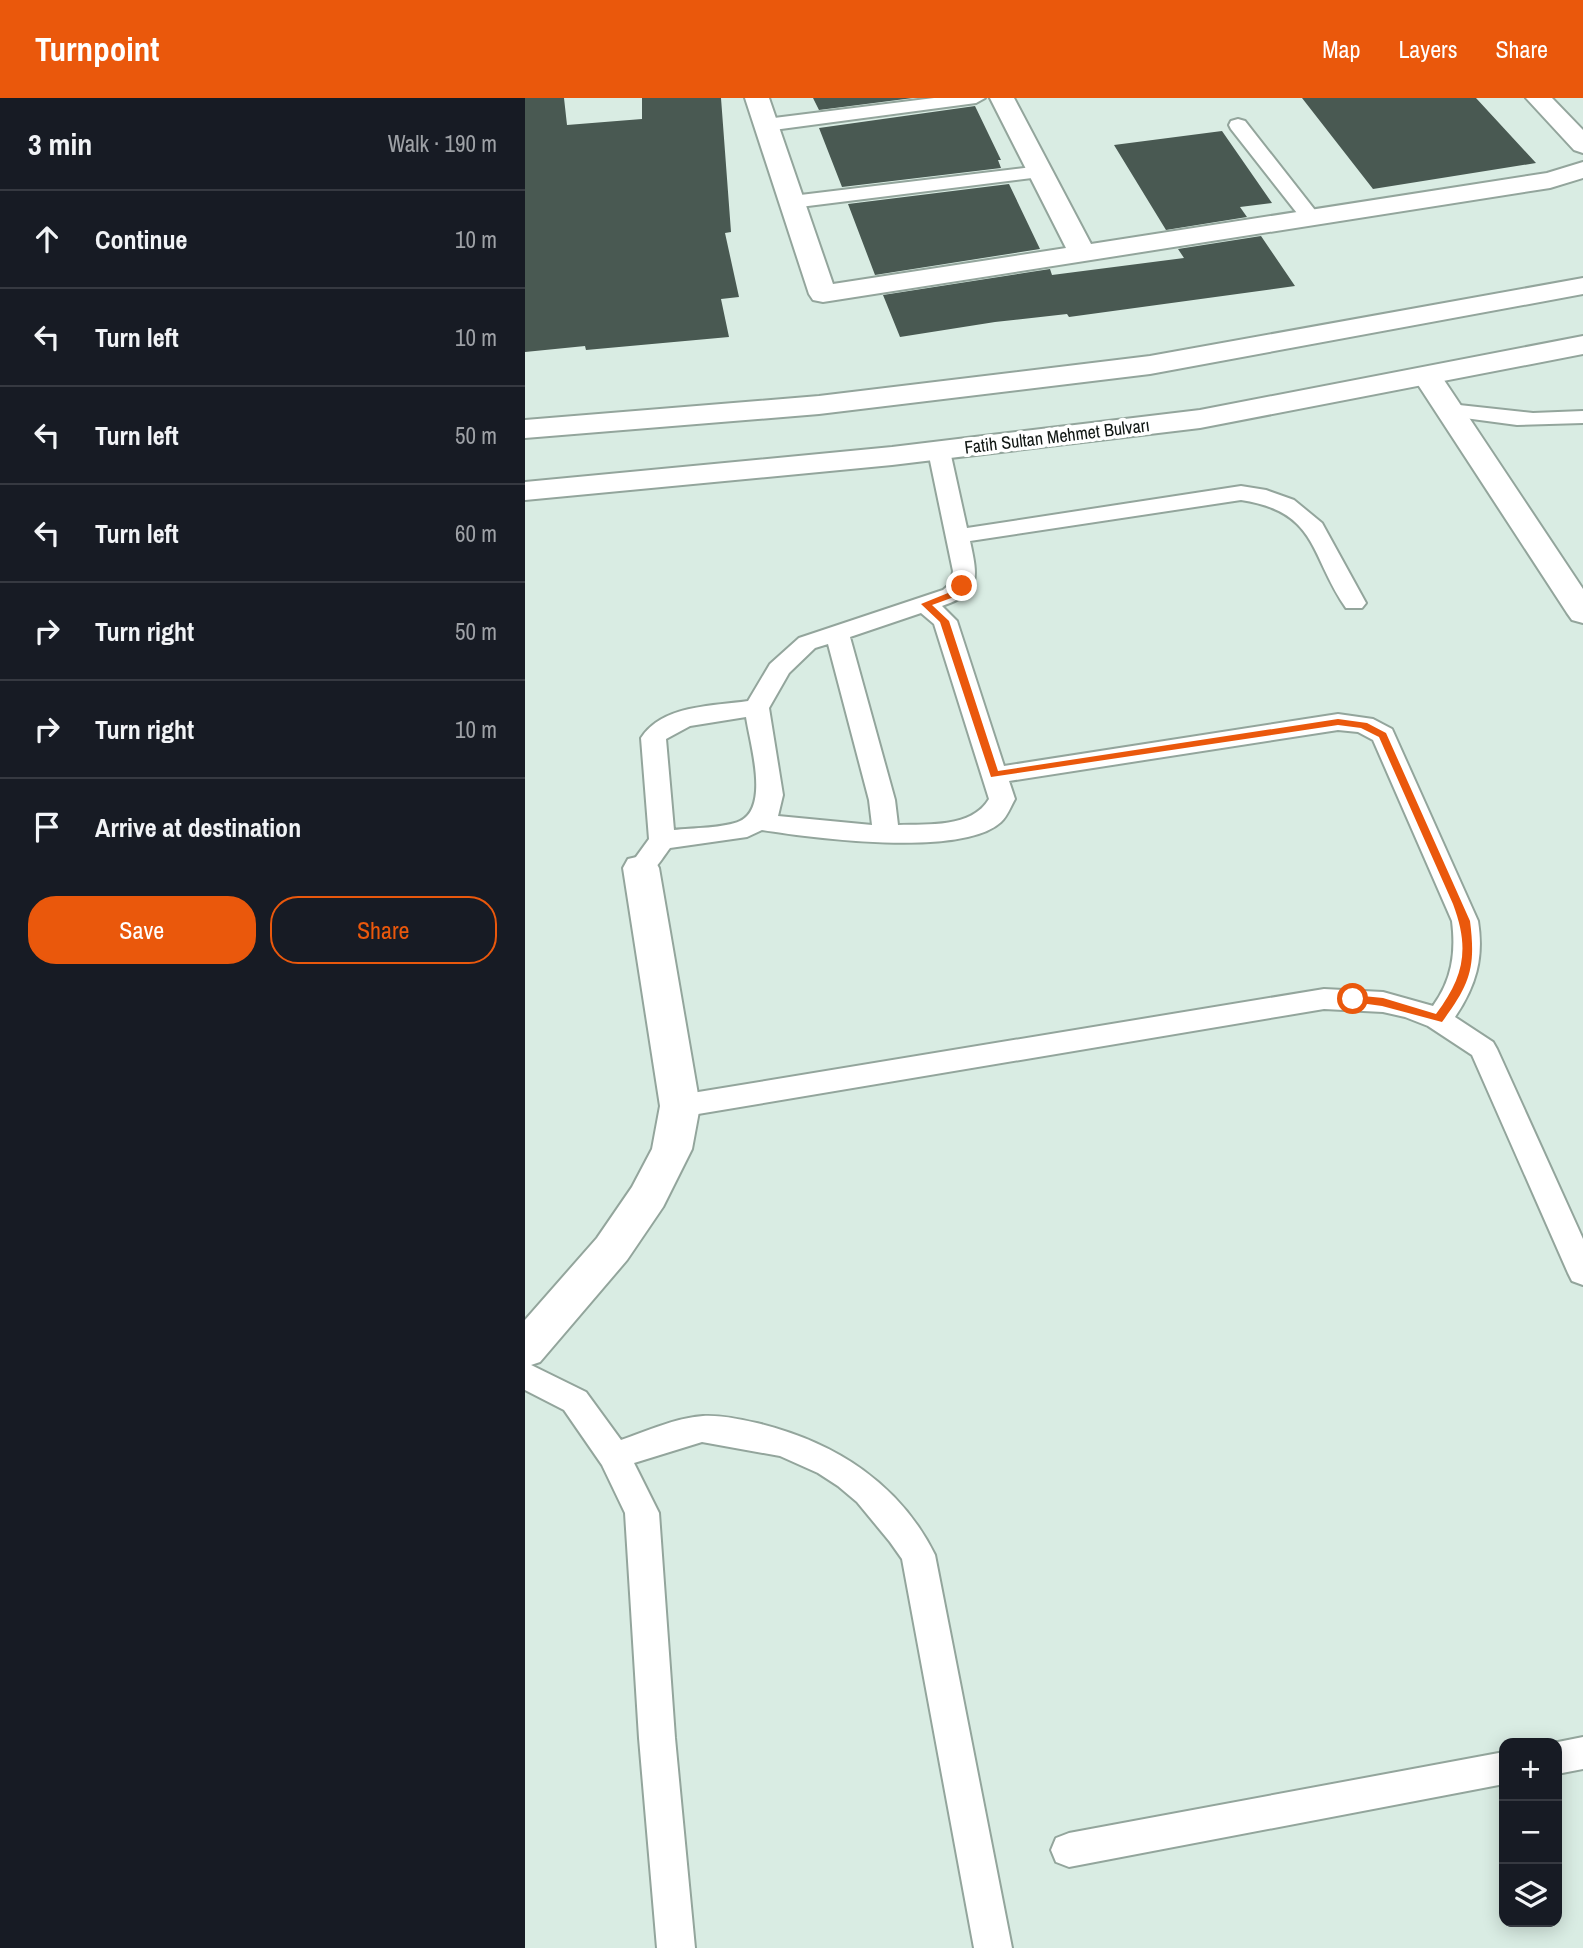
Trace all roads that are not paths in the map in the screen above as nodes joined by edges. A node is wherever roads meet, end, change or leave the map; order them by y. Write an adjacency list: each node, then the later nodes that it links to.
1 (757, 98): 5 (main road)
2 (976, 98): 5 (lane)
3 (1002, 98): 9 (main road)
4 (1538, 98): 7 (main road)
5 (766, 125): 10 (main road)
6 (1238, 125): 11 (lane)
7 (1583, 145)
8 (1583, 170): 11 (main road)
9 (1041, 172): 10 (lane); 12 (main road)
10 (792, 202): 12 (main road)
11 (1311, 218): 12 (main road)
12 (1082, 253)
13 (1583, 286): 18 (main road)
14 (1583, 345): 15 (main road, Fatih Sultan Mehmet Bulvarı)
15 (1428, 377): 16 (main road); 19 (main road, Fatih Sultan Mehmet Bulvarı)
16 (1450, 410): 17 (lane); 22 (main road)
17 (1583, 417)
18 (525, 429)
19 (939, 451): 20 (main road, Fatih Sultan Mehmet Bulvarı); 21 (lane)
20 (525, 491)
21 (958, 536): 23 (lane); 24 (lane)
22 (1579, 597)
23 (1354, 603)
24 (925, 604): 25 (lane); 27 (lane)
25 (837, 632): 26 (lane); 29 (lane)
26 (757, 708): 28 (lane); 30 (lane)
27 (995, 775): 29 (lane); 31 (lane)
28 (758, 821): 29 (lane); 30 (lane)
29 (886, 834)
30 (652, 854): 32 (main road)
31 (1438, 1019): 32 (lane); 33 (lane)
32 (680, 1106): 34 (main road)
33 (1583, 1273)
34 (525, 1349)
35 (525, 1375): 36 (lane)
36 (614, 1456): 41 (lane); 42 (lane)
37 (1583, 1753): 38 (lane)
38 (1562, 1757)
39 (1499, 1769): 40 (lane)
40 (1069, 1850)
41 (676, 1948)
42 (993, 1948)

